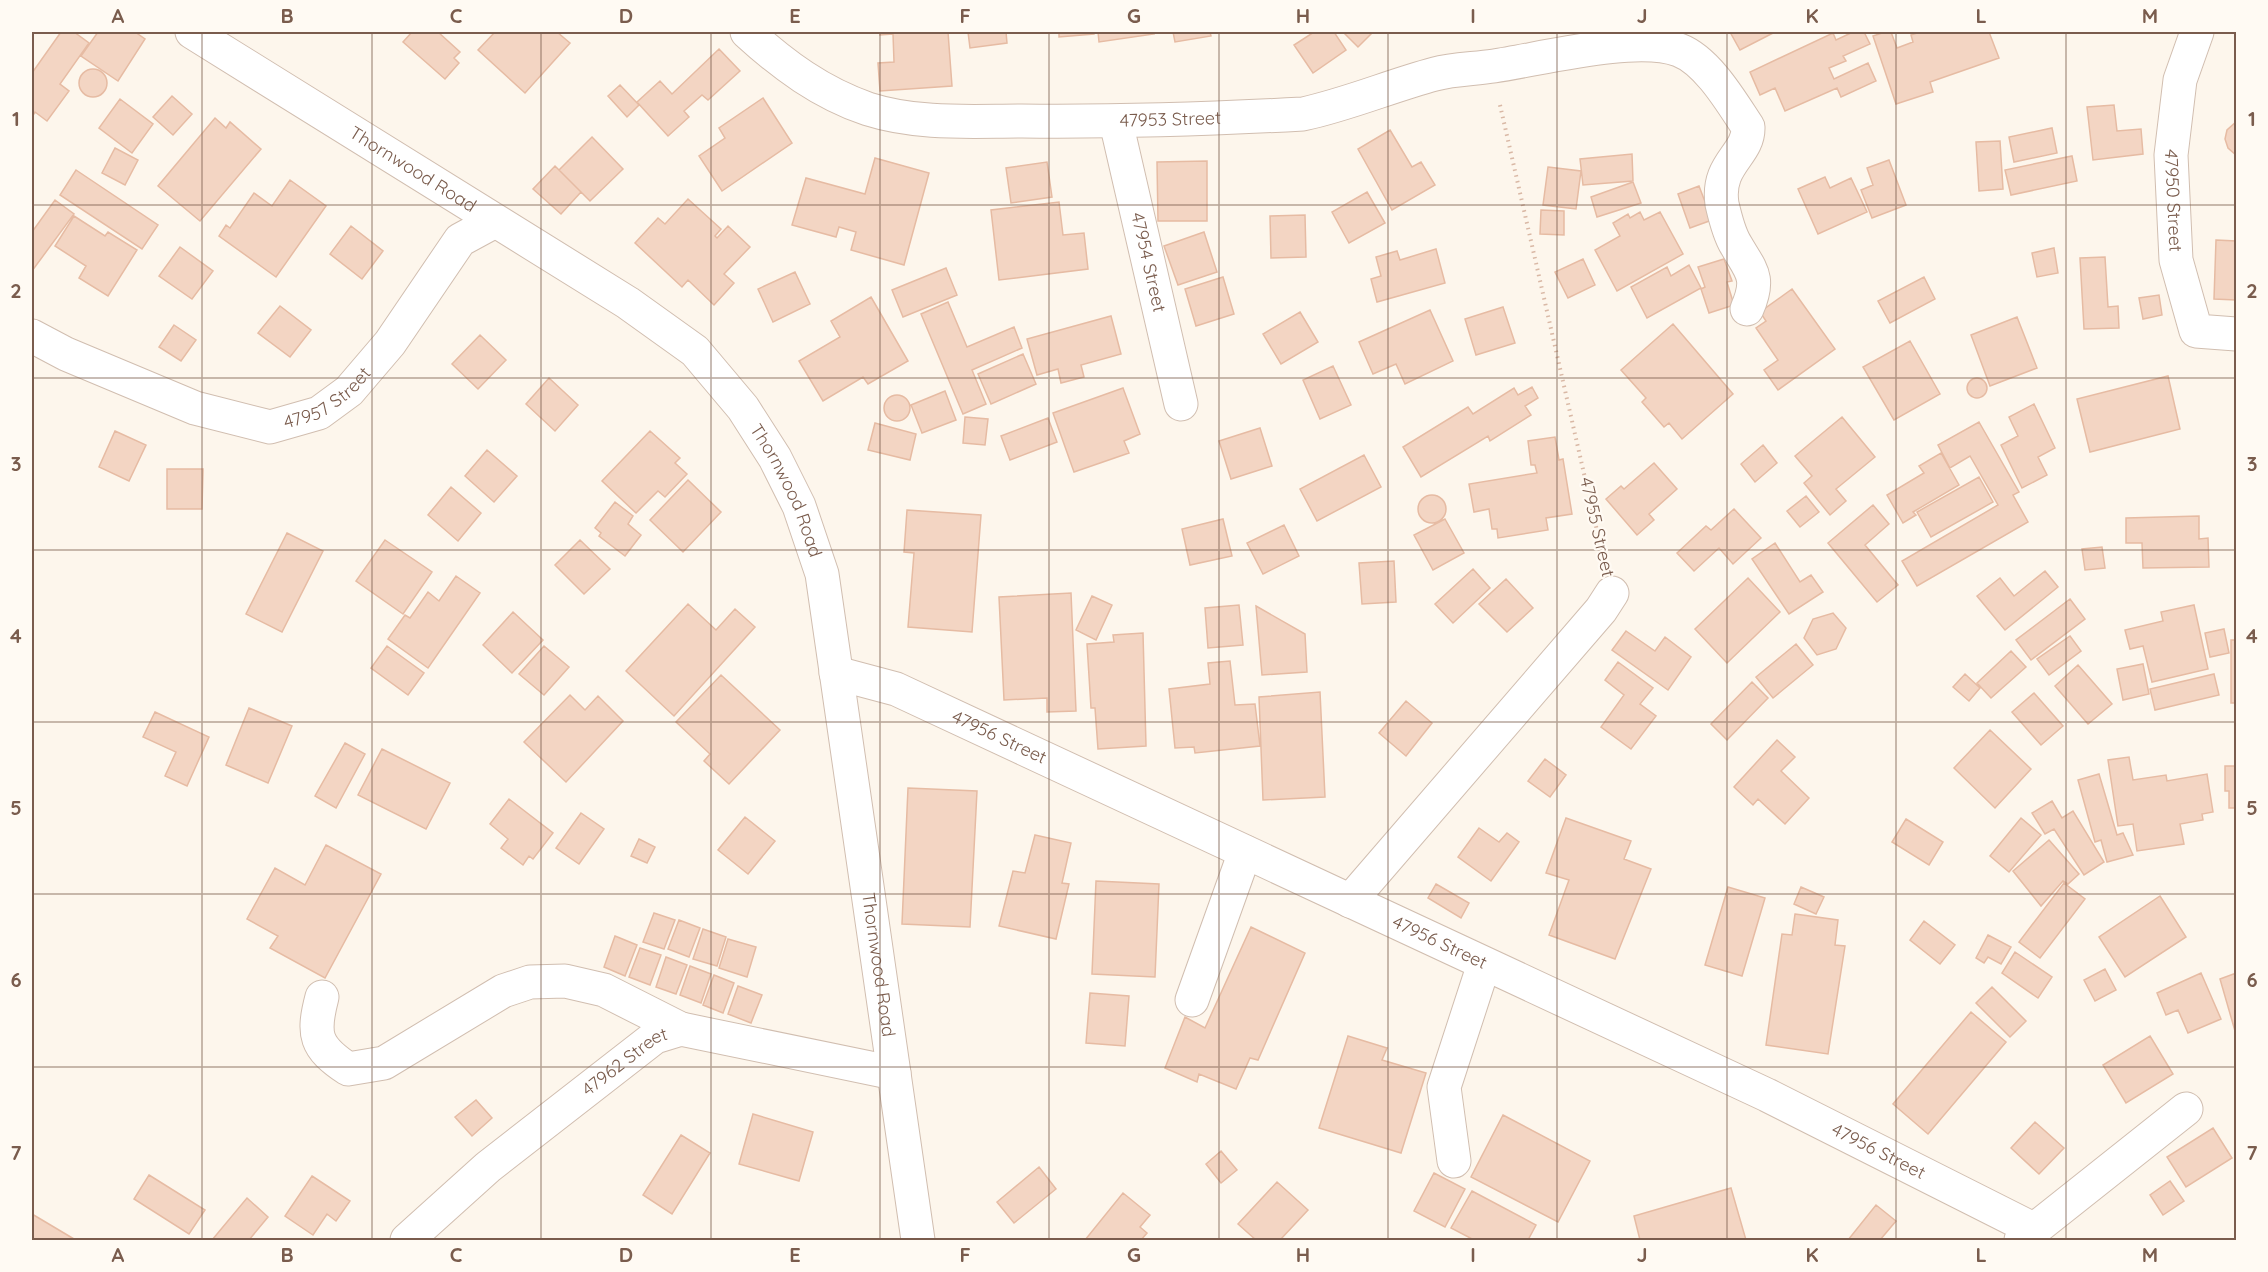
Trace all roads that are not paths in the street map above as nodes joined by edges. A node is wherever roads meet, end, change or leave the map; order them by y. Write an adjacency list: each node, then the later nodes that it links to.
1 (192, 32): 5 (street, Thornwood Road)
2 (747, 32): 4 (street, 47953 Street)
3 (2197, 32): 7 (street, 47950 Street)
4 (1116, 122): 6 (street, 47953 Street); 9 (street, 47954 Street)
5 (495, 220): 8 (street, 47957 Street); 11 (street, Thornwood Road)
6 (1747, 309)
7 (2236, 334)
8 (32, 336)
9 (1181, 404)
10 (1612, 593): 13 (street, 47955 Street)
11 (836, 673): 12 (street, 47956 Street); 18 (street, Thornwood Road)
12 (1245, 852): 13 (street, 47956 Street); 16 (street)
13 (1350, 901): 14 (street, 47956 Street)
14 (1484, 964): 20 (street); 21 (street, 47956 Street)
15 (322, 998): 17 (street)
16 (1192, 1000)
17 (681, 1029): 18 (street, 47962 Street); 22 (street, 47962 Street)
18 (894, 1073): 23 (street, Thornwood Road)
19 (2186, 1109): 21 (street)
20 (1454, 1161)
21 (2028, 1235)
22 (407, 1240)
23 (918, 1240)

